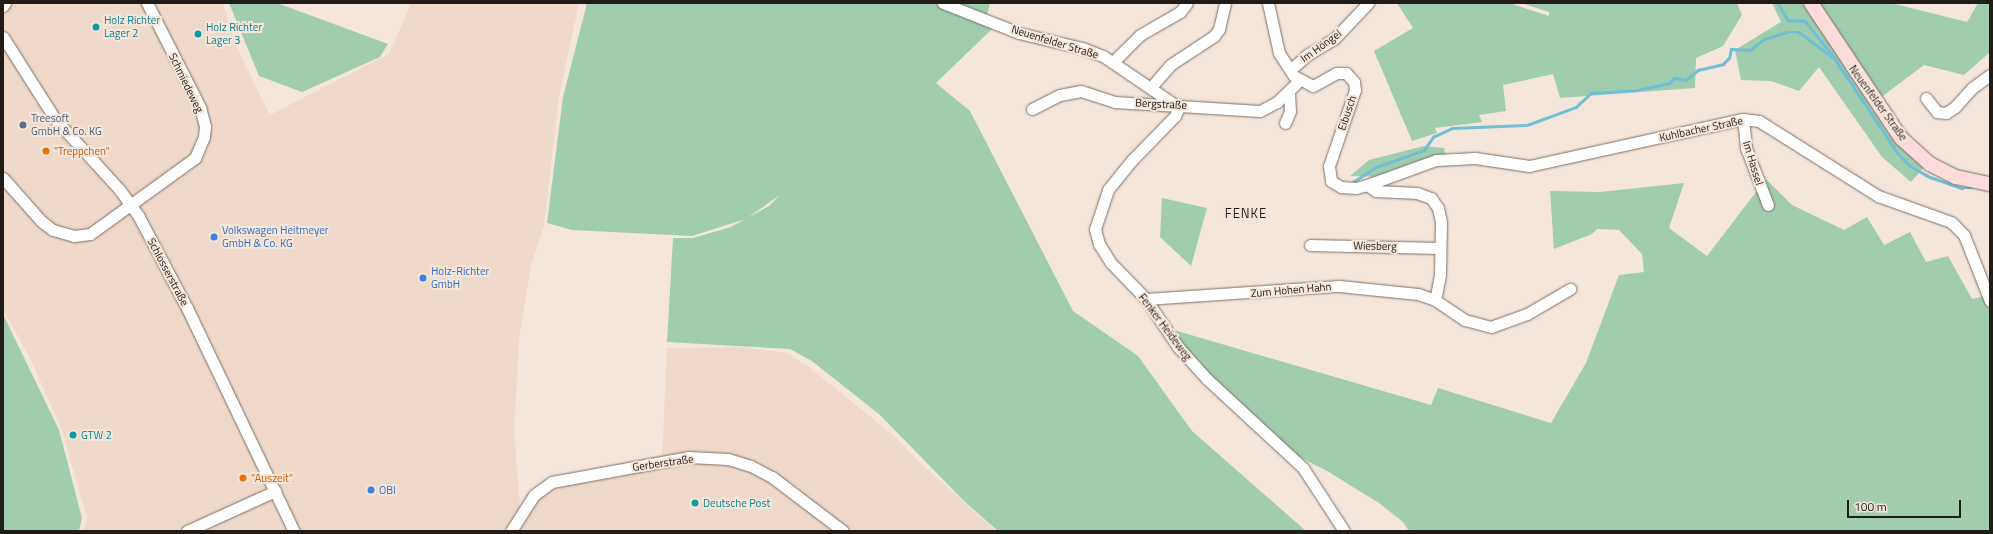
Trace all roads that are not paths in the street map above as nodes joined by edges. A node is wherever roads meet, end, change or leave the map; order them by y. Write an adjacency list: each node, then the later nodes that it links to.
1 (5, 3): 9 (street)
2 (147, 3): 26 (street, Schmiedeweg)
3 (943, 3): 11 (street, Neuenfelder Straße)
4 (1187, 3): 11 (street)
5 (1225, 3): 15 (street)
6 (1268, 3): 12 (street)
7 (1368, 3): 12 (street, Im Höngel)
8 (1811, 3): 23 (main road, Neuenfelder Straße)
9 (3, 6)
10 (3, 37): 26 (street, Schlosserstraße)
11 (1113, 62): 15 (street, Neuenfelder Straße)
12 (1290, 70): 14 (street)
13 (1990, 75): 17 (street)
14 (1300, 80): 16 (street, Bergstraße); 24 (street, Eibusch)
15 (1152, 86): 18 (street, Neuenfelder Straße)
16 (1289, 93): 18 (street, Bergstraße); 21 (street)
17 (1926, 98)
18 (1179, 108): 19 (street, Bergstraße); 30 (street, Fenker Heideweg)
19 (1032, 109)
20 (1743, 119): 24 (street, Kuhlbacher Straße); 25 (street, Im Hassel); 32 (street, Kuhlbacher Straße)
21 (1285, 122)
22 (3, 178): 26 (street, Schmiedeweg)
23 (1990, 184)
24 (1367, 185): 28 (street)
25 (1768, 205)
26 (132, 206): 33 (street, Schlosserstraße)
27 (1310, 245): 28 (street, Wiesberg)
28 (1439, 248): 31 (street)
29 (1570, 289): 31 (street, Zum Hohen Hahn)
30 (1146, 299): 31 (street, Zum Hohen Hahn); 38 (street, Fenker Heideweg)
31 (1435, 300)
32 (1990, 301)
33 (275, 492): 34 (street); 35 (street, Schlosserstraße)
34 (187, 531)
35 (294, 531)
36 (511, 531): 37 (street, Gerberstraße)
37 (842, 531)
38 (1344, 531)

